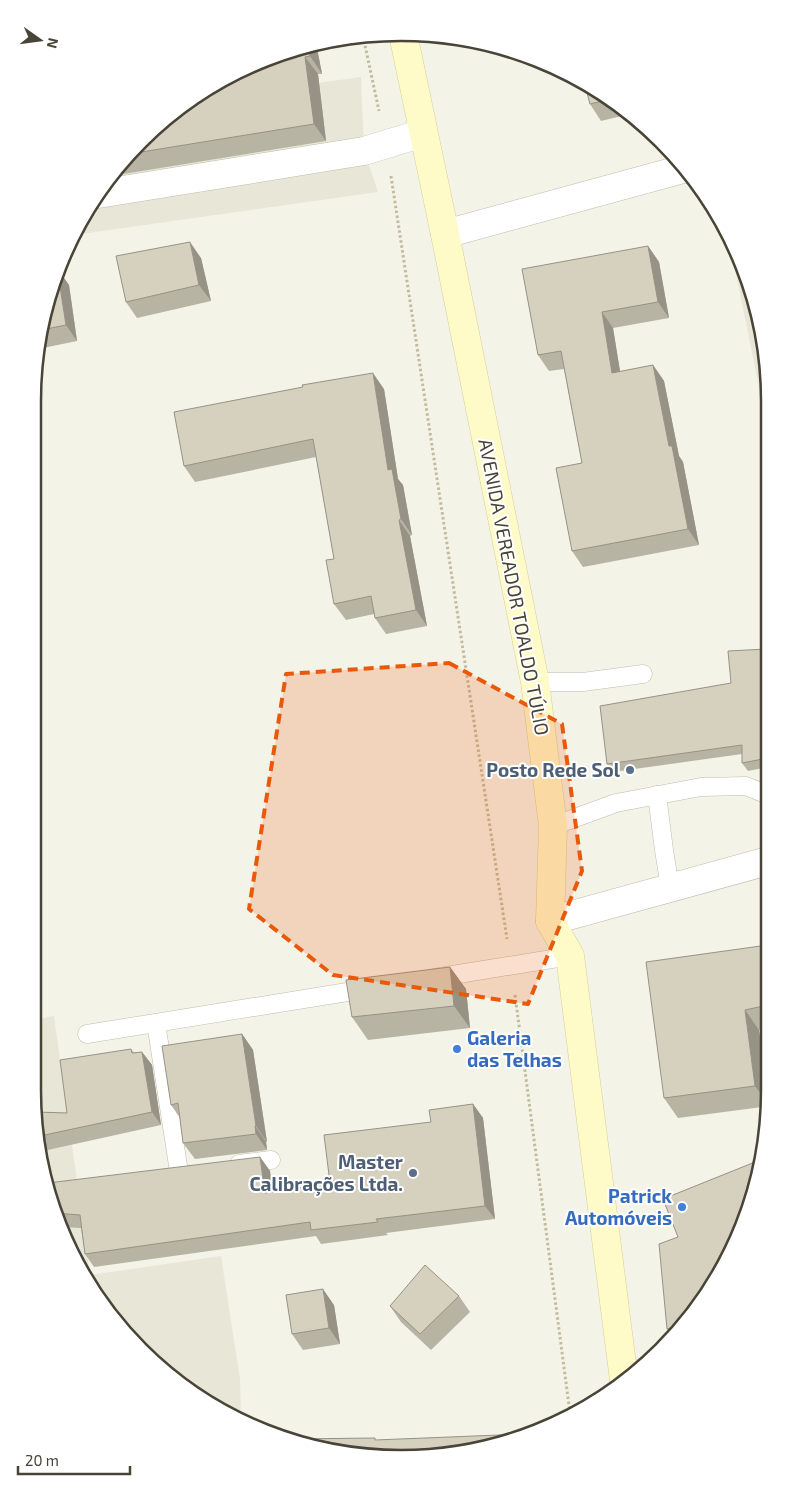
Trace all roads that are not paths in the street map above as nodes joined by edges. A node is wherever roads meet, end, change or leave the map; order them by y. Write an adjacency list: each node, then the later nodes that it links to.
1 (404, 41): 2 (main road, AVENIDA VEREADOR TOALDO TÚLIO)
2 (423, 133): 4 (street); 5 (main road, AVENIDA VEREADOR TOALDO TÚLIO)
3 (677, 171): 5 (street)
4 (108, 192)
5 (445, 234): 7 (main road, AVENIDA VEREADOR TOALDO TÚLIO)
6 (643, 674): 7 (lane)
7 (535, 682): 10 (main road, AVENIDA VEREADOR TOALDO TÚLIO)
8 (761, 792): 9 (lane)
9 (657, 795): 10 (lane); 12 (lane)
10 (554, 826): 13 (main road, AVENIDA VEREADOR TOALDO TÚLIO)
11 (761, 864): 12 (street)
12 (670, 888): 13 (street)
13 (550, 920): 14 (main road)
14 (570, 956): 15 (lane); 24 (main road)
15 (422, 980)
16 (393, 985): 17 (lane)
17 (156, 1023): 18 (lane); 22 (lane)
18 (87, 1034)
19 (271, 1160): 20 (lane)
20 (225, 1166)
21 (198, 1170): 22 (lane)
22 (180, 1172): 23 (lane)
23 (161, 1175)
24 (628, 1368)

